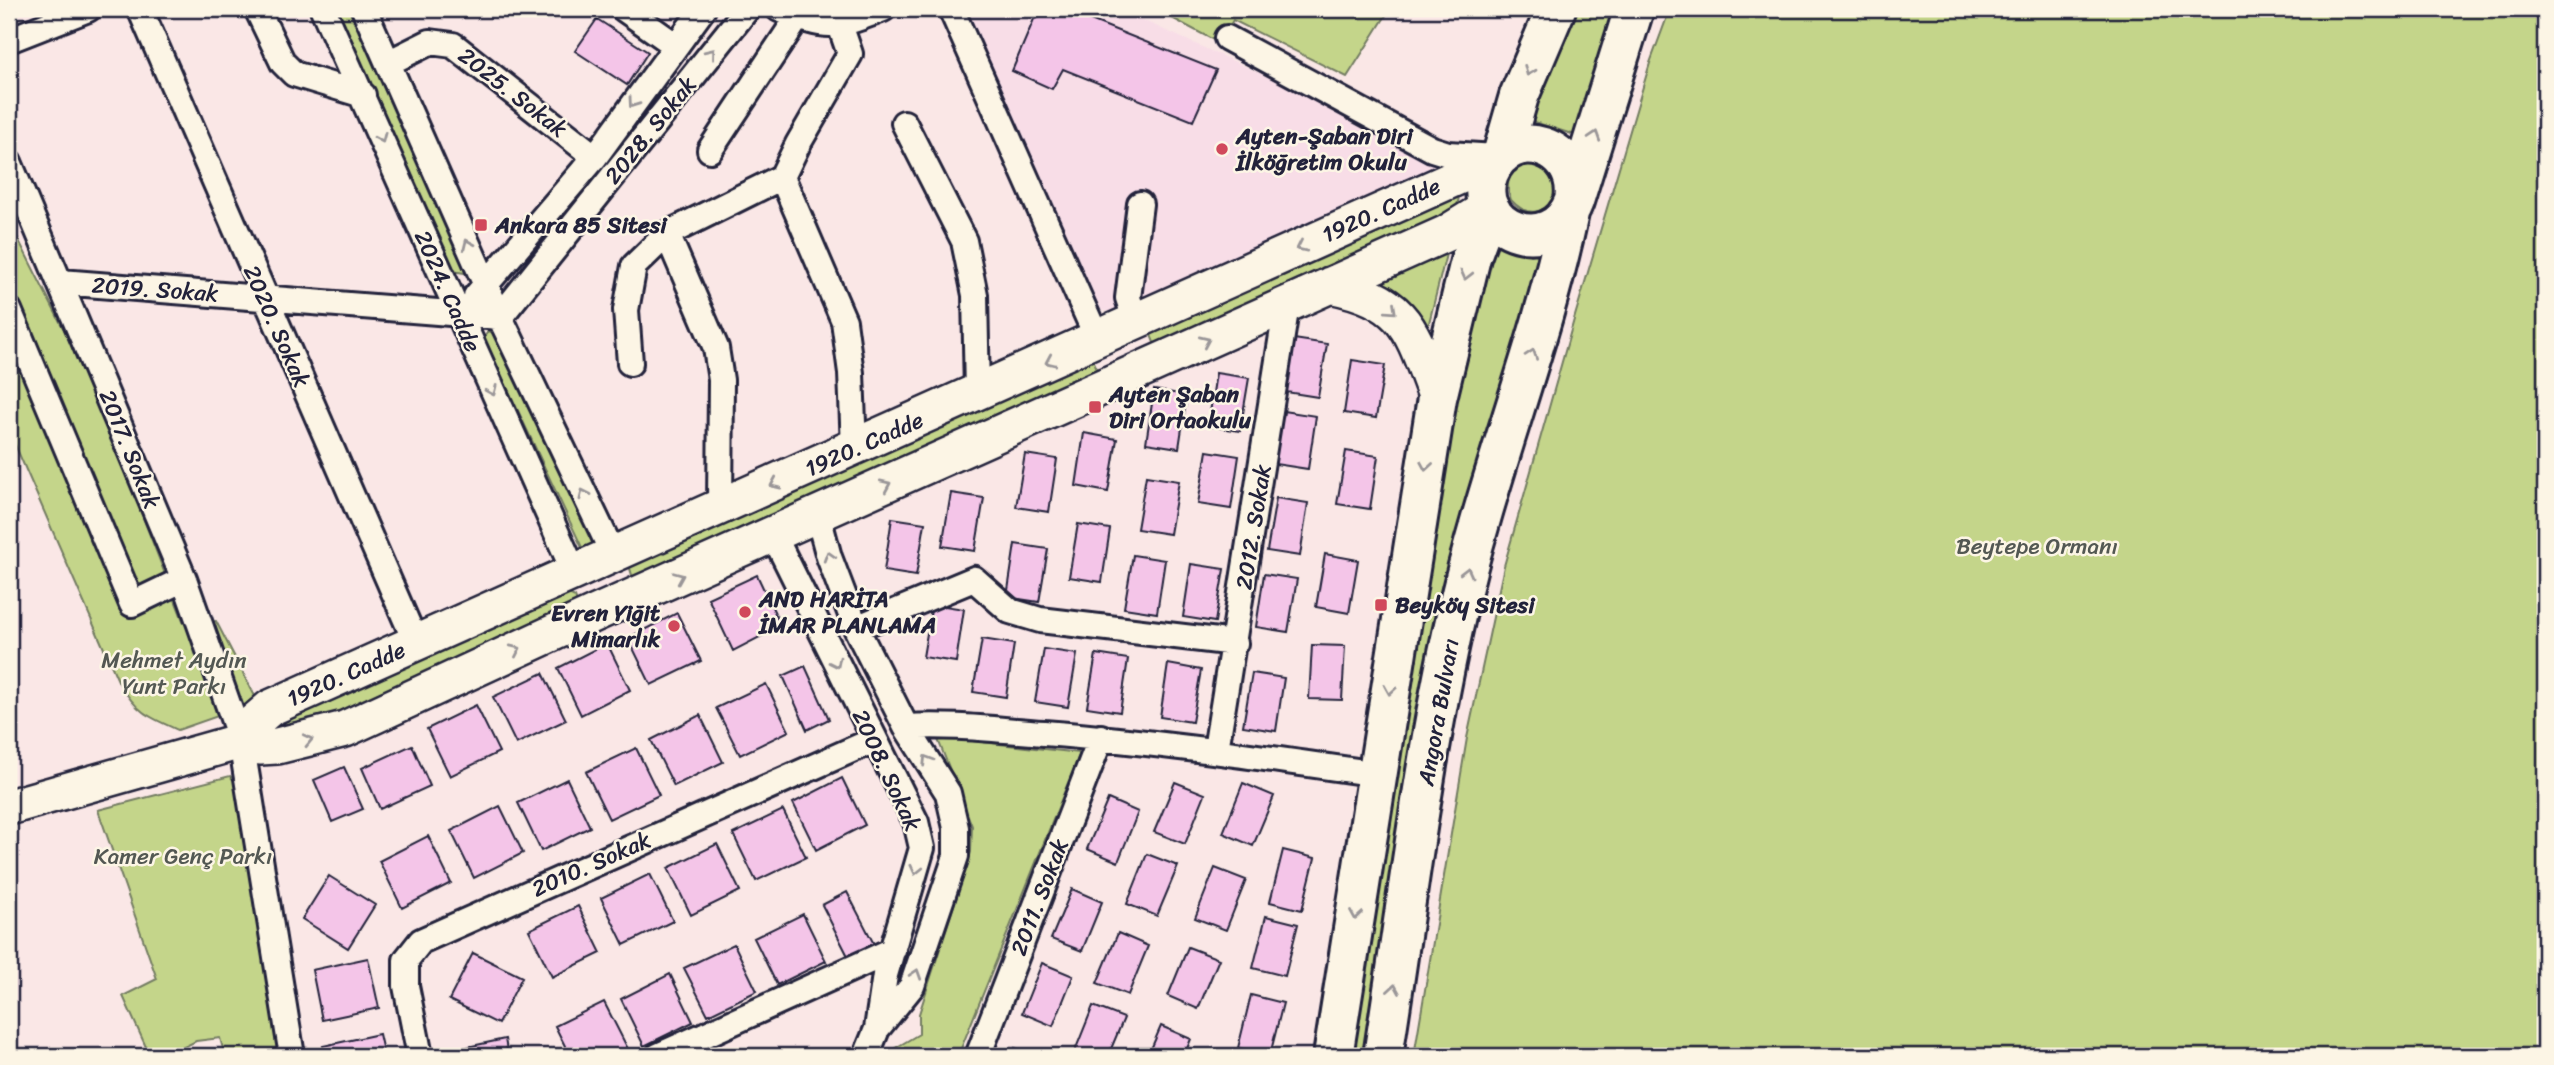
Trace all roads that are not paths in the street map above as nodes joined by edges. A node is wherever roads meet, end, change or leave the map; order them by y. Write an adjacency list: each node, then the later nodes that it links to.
1 (140, 9): 33 (street, 2020. Sokak)
2 (257, 9): 19 (street)
3 (323, 9): 19 (street, 2024. Cadde)
4 (364, 9): 18 (street, 2024. Cadde)
5 (624, 9): 17 (street)
6 (703, 9): 17 (street, 2028. Sokak)
7 (747, 9): 37 (street, 2028. Sokak, one-way to 7)
8 (883, 9): 14 (street)
9 (951, 9): 39 (street)
10 (1556, 9): 23 (main road, one-way to 23)
11 (1633, 9): 27 (main road, Angora Bulvarı, one-way to 11)
12 (74, 11): 16 (street)
13 (788, 13): 14 (street); 21 (street)
14 (840, 25): 25 (street)
15 (1227, 38): 23 (street)
16 (9, 40)
17 (675, 45): 22 (street, 2028. Sokak, one-way to 22)
18 (388, 63): 22 (street, 2025. Sokak); 32 (street, 2024. Cadde, one-way to 18)
19 (363, 95): 36 (street, 2024. Cadde, one-way to 36)
20 (904, 124): 43 (street)
21 (710, 150)
22 (595, 157): 32 (street, 2028. Sokak)
23 (1500, 157): 27 (main road, Angora Bulvarı); 28 (main road); 38 (main road, 1920. Cadde, one-way to 38)
24 (9, 162): 30 (street, 2017. Sokak)
25 (782, 177): 29 (street); 45 (street)
26 (1140, 204): 38 (street)
27 (1572, 207): 28 (main road); 72 (main road, Angora Bulvarı, one-way to 27)
28 (1491, 209): 31 (main road, 1920. Cadde); 44 (main road, one-way to 44)
29 (667, 234): 40 (street); 46 (street)
30 (61, 282): 33 (street, 2019. Sokak); 51 (street, 2017. Sokak)
31 (1329, 285): 34 (main road, 1920. Cadde); 44 (main road, one-way to 44)
32 (486, 286): 36 (street, 2028. Sokak); 37 (street, 2024. Cadde)
33 (264, 298): 36 (street, 2019. Sokak); 55 (street, 2020. Sokak)
34 (1287, 304): 41 (main road, 1920. Cadde, one-way to 34); 56 (street, 2012. Sokak)
35 (9, 310): 51 (street)
36 (457, 313): 37 (street, 2019. Sokak); 50 (street, 2024. Cadde, one-way to 50)
37 (500, 317): 49 (street, 2024. Cadde, one-way to 37)
38 (1136, 322): 39 (main road, 1920. Cadde); 41 (main road)
39 (1098, 340): 42 (main road); 43 (main road, 1920. Cadde, one-way to 43)
40 (630, 363)
41 (1155, 363): 42 (main road, 1920. Cadde)
42 (1117, 380): 47 (main road, 1920. Cadde, one-way to 42)
43 (977, 393): 45 (main road, 1920. Cadde)
44 (1437, 398): 62 (main road, one-way to 62)
45 (854, 448): 46 (main road, 1920. Cadde, one-way to 46)
46 (720, 509): 49 (main road, 1920. Cadde)
47 (818, 516): 48 (main road, 1920. Cadde); 54 (street, one-way to 47)
48 (774, 536): 52 (main road, 1920. Cadde, one-way to 48); 59 (street, 2008. Sokak, one-way to 59)
49 (614, 556): 50 (main road, 1920. Cadde); 52 (main road)
50 (575, 573): 53 (main road); 55 (main road, 1920. Cadde)
51 (184, 579): 60 (street, 2017. Sokak)
52 (632, 597): 53 (main road, 1920. Cadde)
53 (594, 614): 60 (main road, 1920. Cadde, one-way to 53)
54 (856, 628): 56 (street); 57 (street)
55 (416, 643): 60 (main road, 1920. Cadde)
56 (1235, 643): 61 (street, 2012. Sokak)
57 (906, 727): 58 (street); 65 (street, one-way to 57)
58 (1101, 737): 61 (street); 70 (street, 2011. Sokak)
59 (874, 740): 64 (street, 2008. Sokak, one-way to 64); 67 (street, 2010. Sokak)
60 (241, 741): 63 (main road, 1920. Cadde); 66 (street, 2017. Sokak)
61 (1216, 750): 62 (street)
62 (1377, 774): 71 (main road, one-way to 71)
63 (9, 807)
64 (893, 950): 65 (street, 2008. Sokak); 68 (street)
65 (877, 1029): 69 (street, 2008. Sokak)
66 (292, 1056)
67 (420, 1056)
68 (658, 1056)
69 (866, 1056)
70 (978, 1056)
71 (1333, 1056)
72 (1383, 1056)

